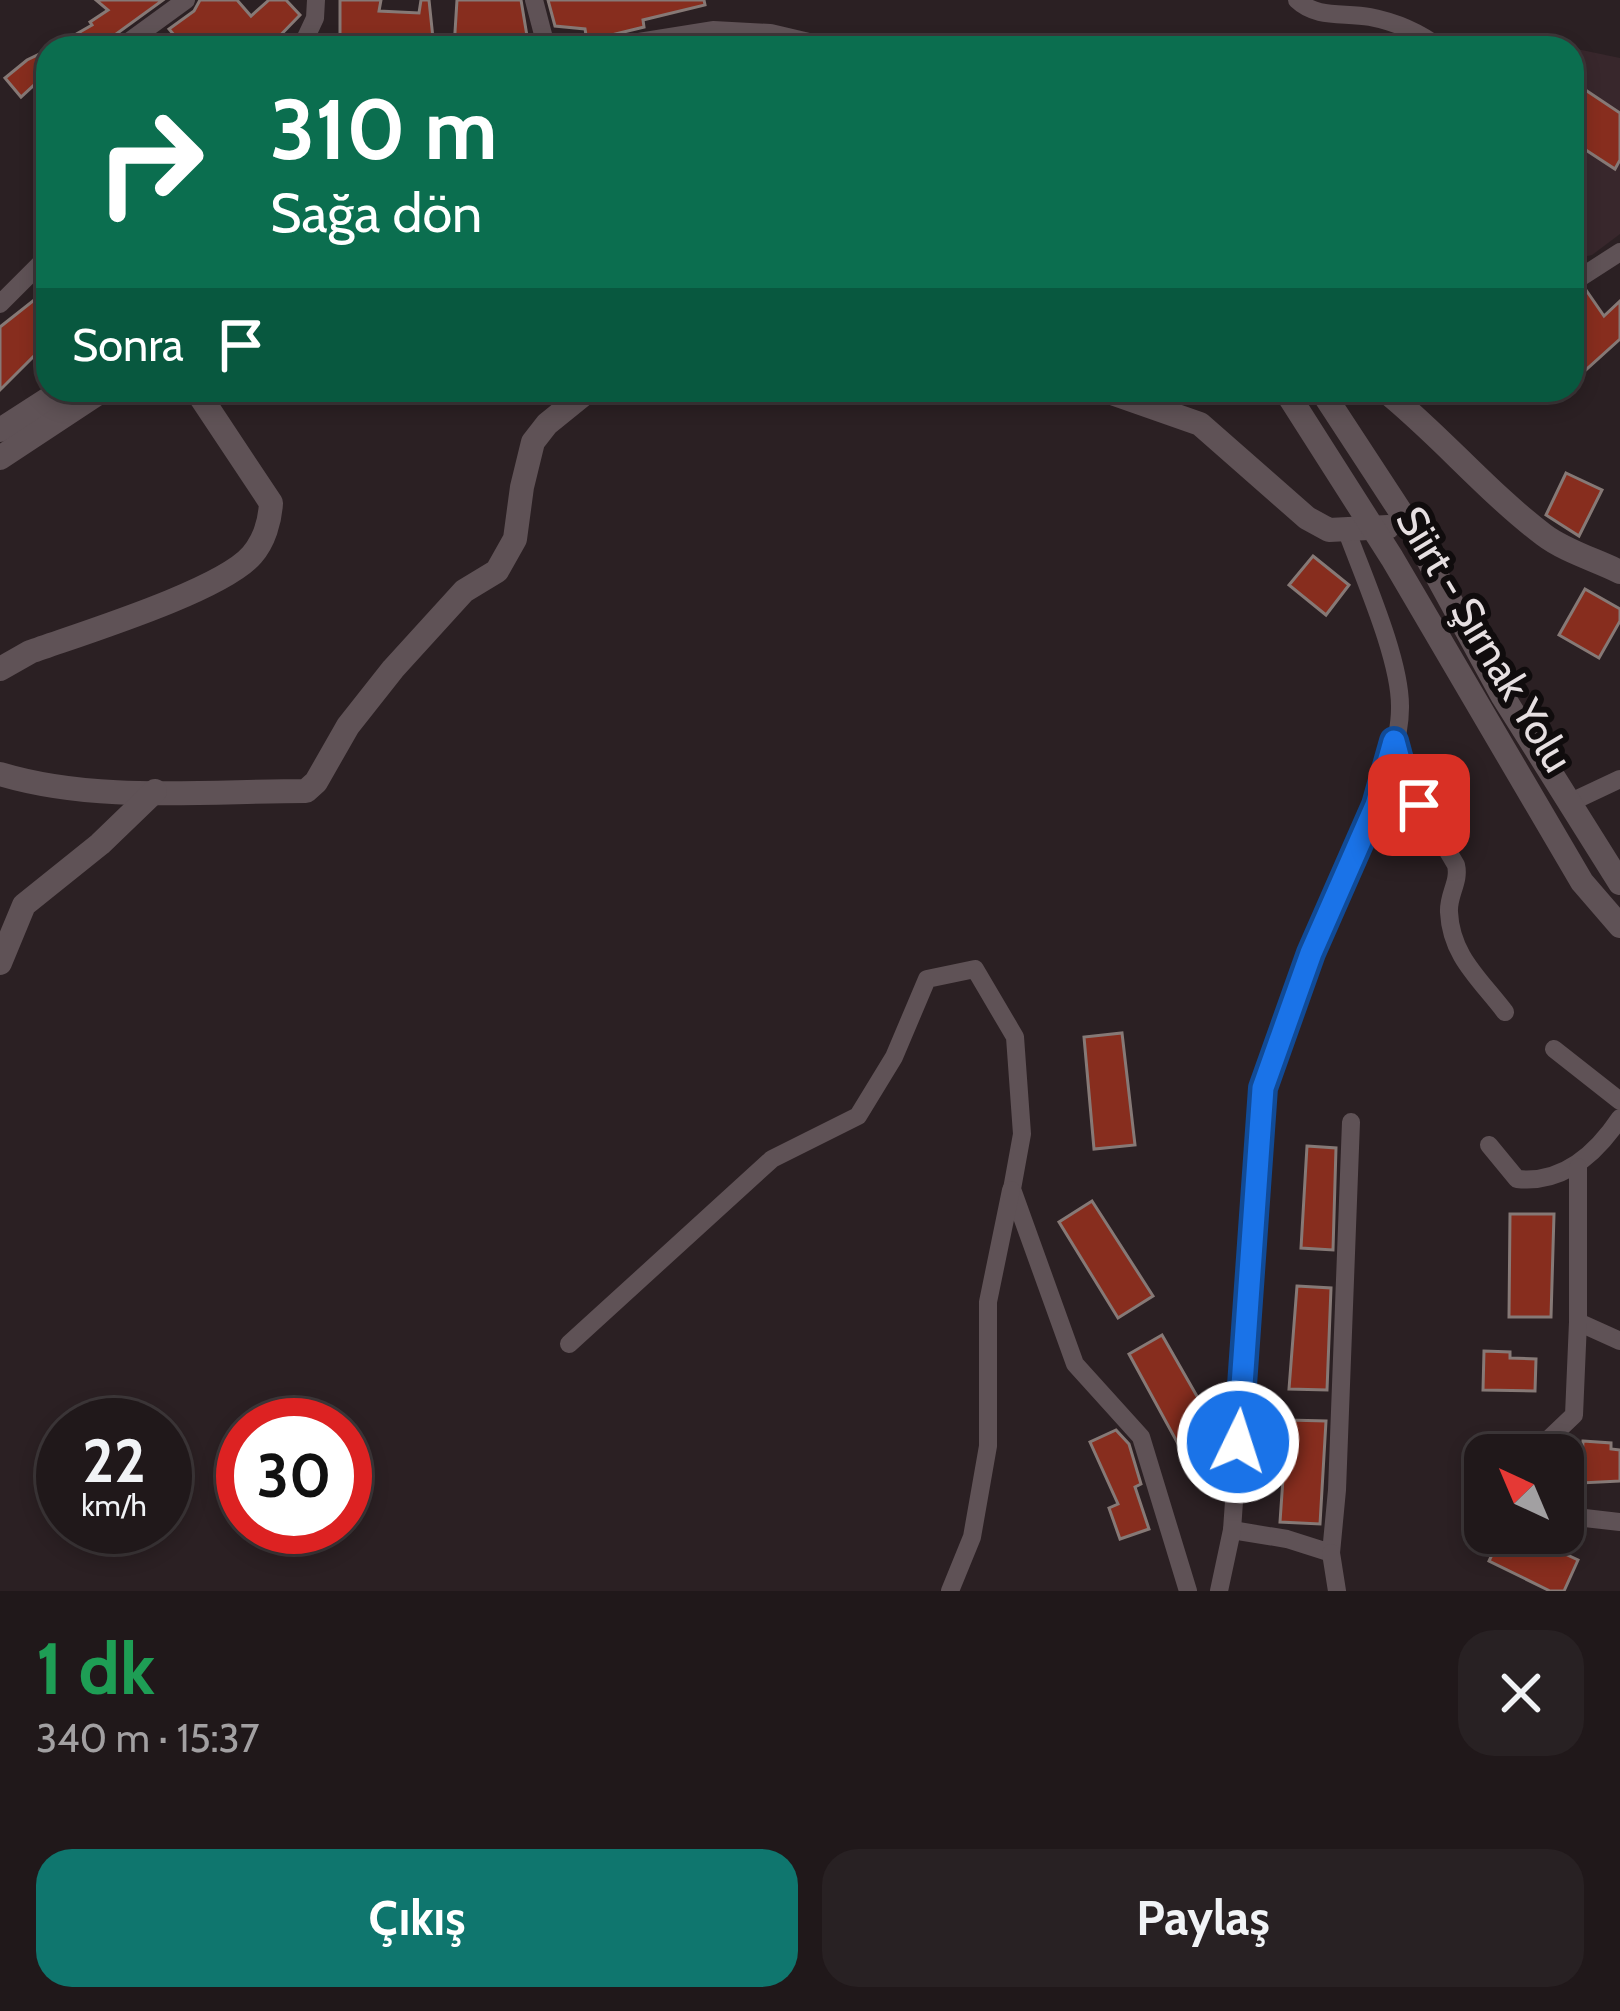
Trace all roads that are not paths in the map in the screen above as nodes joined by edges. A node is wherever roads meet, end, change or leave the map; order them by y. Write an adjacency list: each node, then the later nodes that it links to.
1 (186, 0): 5 (street)
2 (316, 0): 6 (street)
3 (534, 0): 7 (street)
4 (1298, 0): 10 (street)
5 (136, 36)
6 (307, 36)
7 (543, 36)
8 (694, 36): 9 (street)
9 (770, 36)
10 (1421, 36)
11 (1620, 252): 13 (street)
12 (36, 268): 14 (street)
13 (1584, 275)
14 (0, 304)
15 (43, 402): 23 (street)
16 (85, 402): 24 (street)
17 (204, 402): 29 (street)
18 (574, 402): 33 (street)
19 (1137, 402): 27 (street)
20 (1293, 402): 26 (street, Siirt - Şırnak Yolu)
21 (1329, 402): 25 (street, Siirt - Şırnak Yolu)
22 (1399, 402): 28 (street)
23 (0, 430)
24 (0, 458)
25 (1408, 524): 26 (street); 34 (street, Siirt - Şırnak Yolu)
26 (1375, 529): 27 (street); 36 (street, Siirt - Şırnak Yolu)
27 (1346, 530): 30 (street)
28 (1620, 572)
29 (0, 669)
30 (1394, 741): 38 (street); 52 (street)
31 (0, 774): 33 (street)
32 (1620, 778): 34 (street)
33 (155, 791): 37 (street)
34 (1569, 803): 35 (street, Siirt - Şırnak Yolu)
35 (1620, 883)
36 (1620, 926)
37 (0, 963)
38 (1505, 1012)
39 (1554, 1049): 40 (street)
40 (1620, 1101)
41 (1620, 1118): 44 (street)
42 (1351, 1122): 53 (street)
43 (1489, 1145): 44 (street)
44 (1578, 1166): 46 (street)
45 (1012, 1190): 48 (street); 54 (street); 55 (street)
46 (1578, 1322): 47 (street); 49 (street)
47 (1620, 1341)
48 (569, 1344)
49 (1554, 1434)
50 (1584, 1518): 51 (street)
51 (1620, 1522)
52 (1232, 1530): 53 (street); 56 (street)
53 (1331, 1553): 57 (street)
54 (950, 1591)
55 (1188, 1591)
56 (1219, 1591)
57 (1336, 1591)

